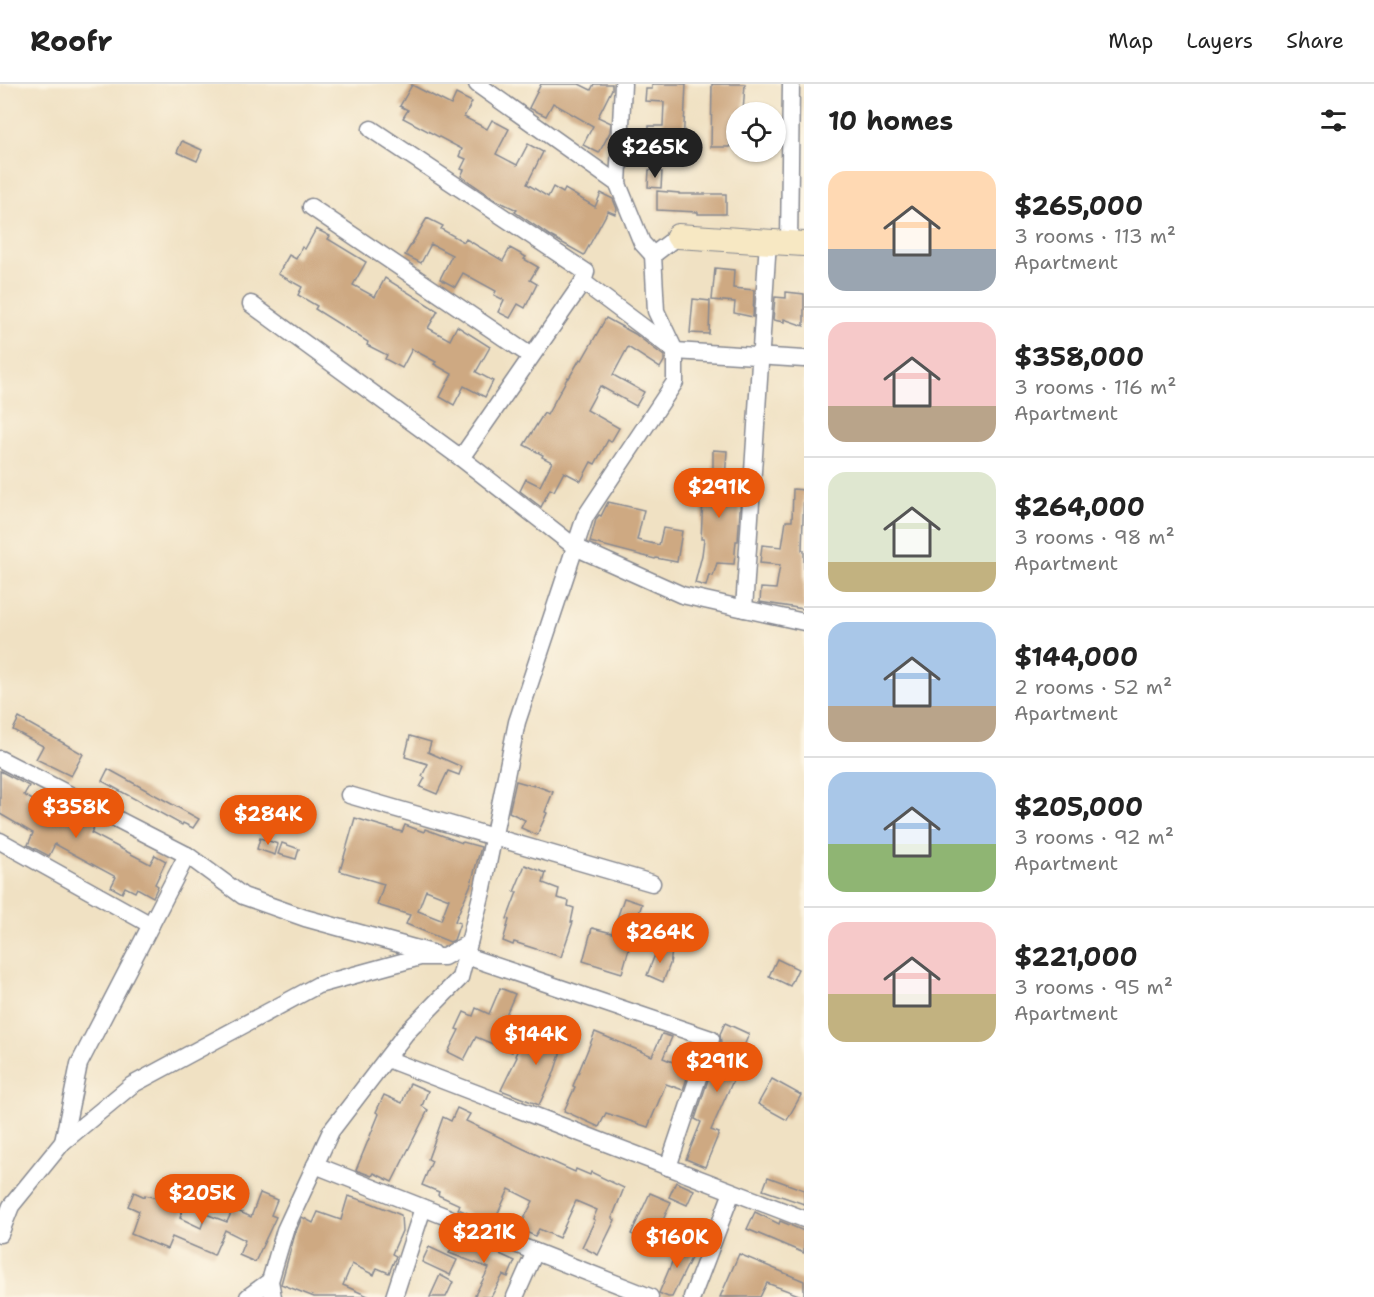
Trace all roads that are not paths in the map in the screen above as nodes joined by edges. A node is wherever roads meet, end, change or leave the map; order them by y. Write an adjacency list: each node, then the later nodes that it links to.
1 (477, 84): 5 (street)
2 (622, 84): 5 (street)
3 (791, 84): 8 (street)
4 (371, 129): 10 (street)
5 (618, 184): 9 (street)
6 (311, 207): 13 (street)
7 (678, 236): 8 (street); 9 (street)
8 (787, 243): 14 (street)
9 (653, 255): 12 (street)
10 (582, 282): 12 (street); 13 (street)
11 (251, 304): 16 (street)
12 (675, 351): 14 (street); 17 (street)
13 (531, 356): 16 (street)
14 (760, 357): 15 (street); 18 (street)
15 (804, 359)
16 (461, 458): 17 (street)
17 (574, 547): 18 (street); 22 (street)
18 (744, 609): 19 (street)
19 (804, 622)
20 (0, 759): 24 (street)
21 (350, 795): 22 (street)
22 (493, 837): 25 (street); 27 (street)
23 (0, 841): 26 (street)
24 (187, 855): 26 (street); 28 (street)
25 (652, 883)
26 (151, 925): 30 (street)
27 (467, 950): 28 (street); 29 (street); 32 (street)
28 (444, 957): 30 (street)
29 (387, 1059): 31 (street); 32 (street)
30 (63, 1142): 36 (street)
31 (315, 1165): 34 (street); 38 (street)
32 (668, 1167): 33 (street)
33 (732, 1192): 35 (street); 43 (street)
34 (423, 1208): 37 (street); 40 (street)
35 (804, 1220)
36 (1, 1228)
37 (535, 1252): 41 (street); 42 (street)
38 (272, 1289): 39 (street)
39 (248, 1297)
40 (394, 1297)
41 (515, 1297)
42 (650, 1297)
43 (692, 1297)

